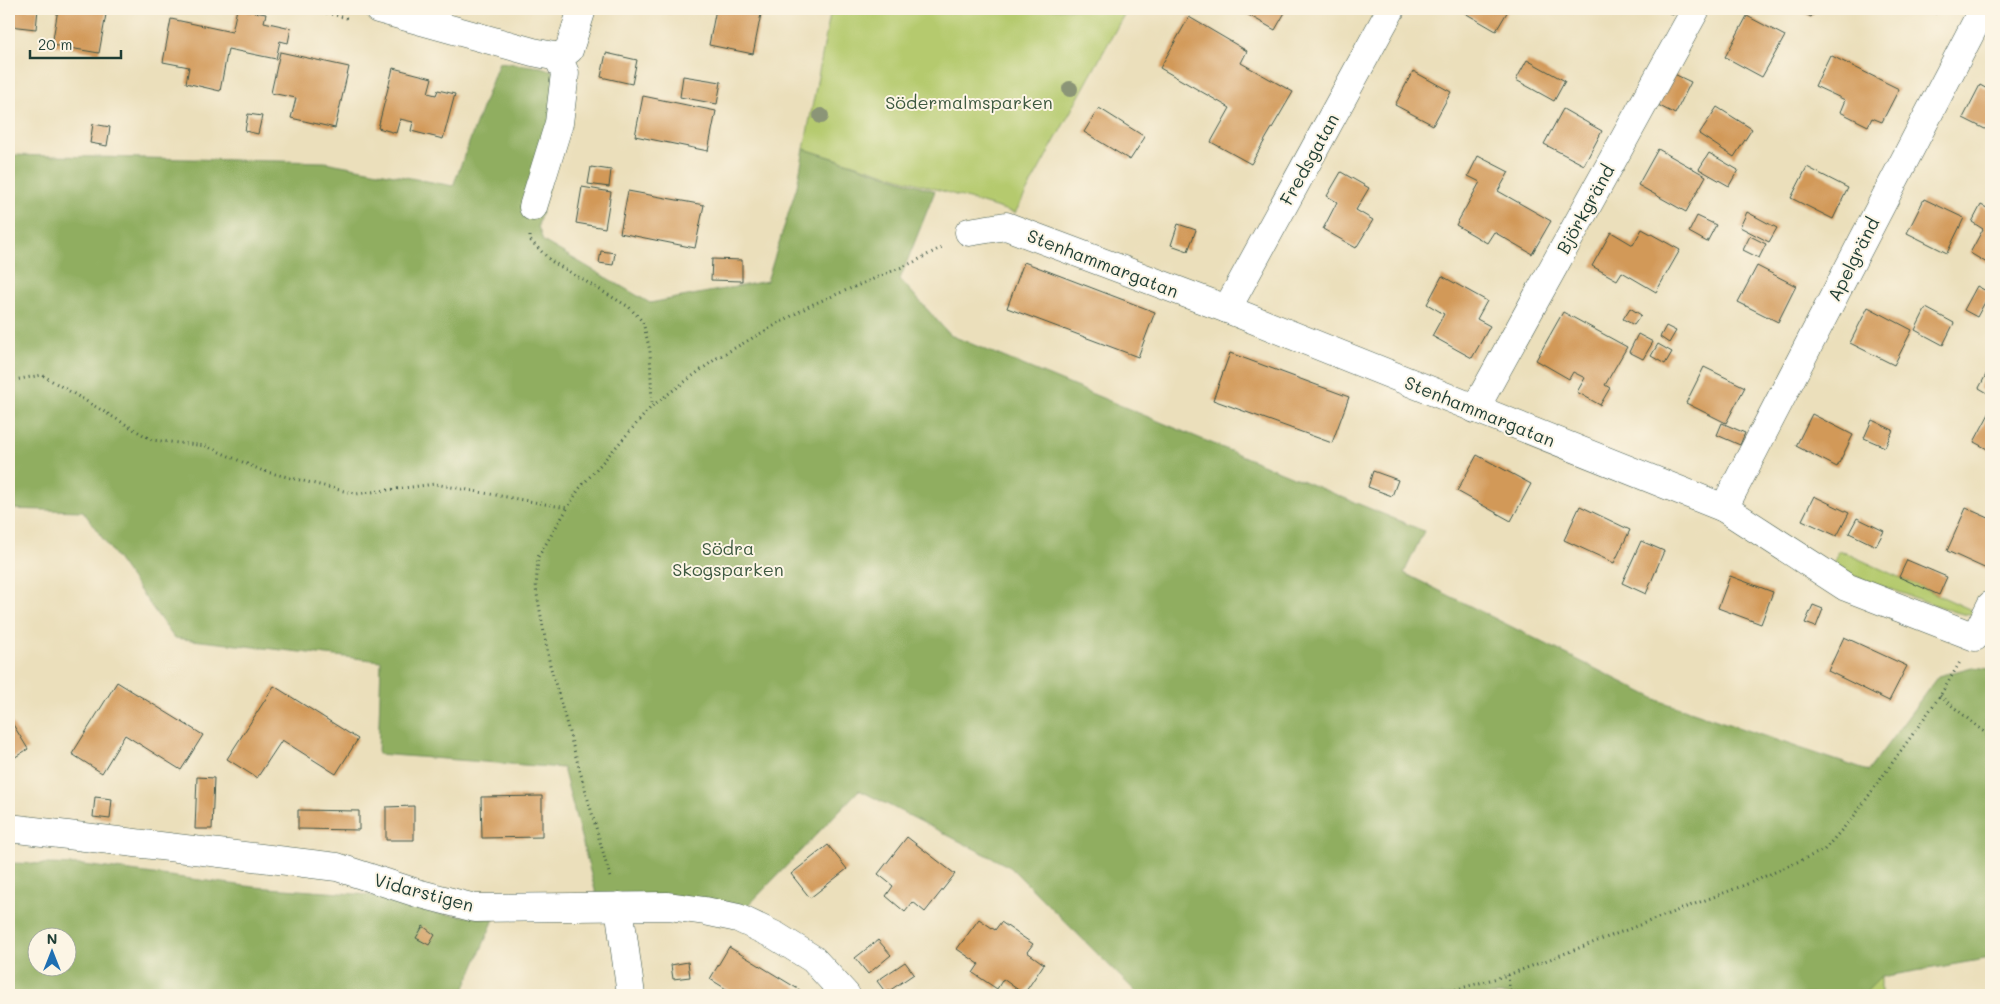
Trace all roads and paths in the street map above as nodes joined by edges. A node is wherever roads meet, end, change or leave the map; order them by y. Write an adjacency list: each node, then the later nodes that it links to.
1 (378, 9): 6 (street)
2 (582, 9): 6 (street)
3 (1391, 9): 9 (street, Fredsgatan)
4 (1696, 9): 12 (street, Björkgränd)
5 (1983, 9): 14 (street, Apelgränd)
6 (558, 56): 7 (street)
7 (534, 207): 11 (path)
8 (968, 232): 9 (street, Stenhammargatan); 11 (path)
9 (1227, 310): 12 (street, Stenhammargatan)
10 (9, 381): 13 (path)
11 (652, 406): 13 (path)
12 (1475, 409): 14 (street, Stenhammargatan)
13 (567, 508): 22 (path)
14 (1724, 508): 16 (street, Stenhammargatan)
15 (1991, 605): 16 (street)
16 (1975, 637): 18 (path)
17 (1991, 665): 19 (path)
18 (1940, 696): 19 (path); 23 (path)
19 (1989, 736): 20 (path)
20 (1991, 740)
21 (9, 828): 22 (street, Vidarstigen)
22 (619, 906): 24 (street); 25 (street, Vidarstigen)
23 (1508, 975): 26 (path); 27 (path)
24 (631, 995)
25 (846, 995)
26 (1436, 995)
27 (1510, 995)

